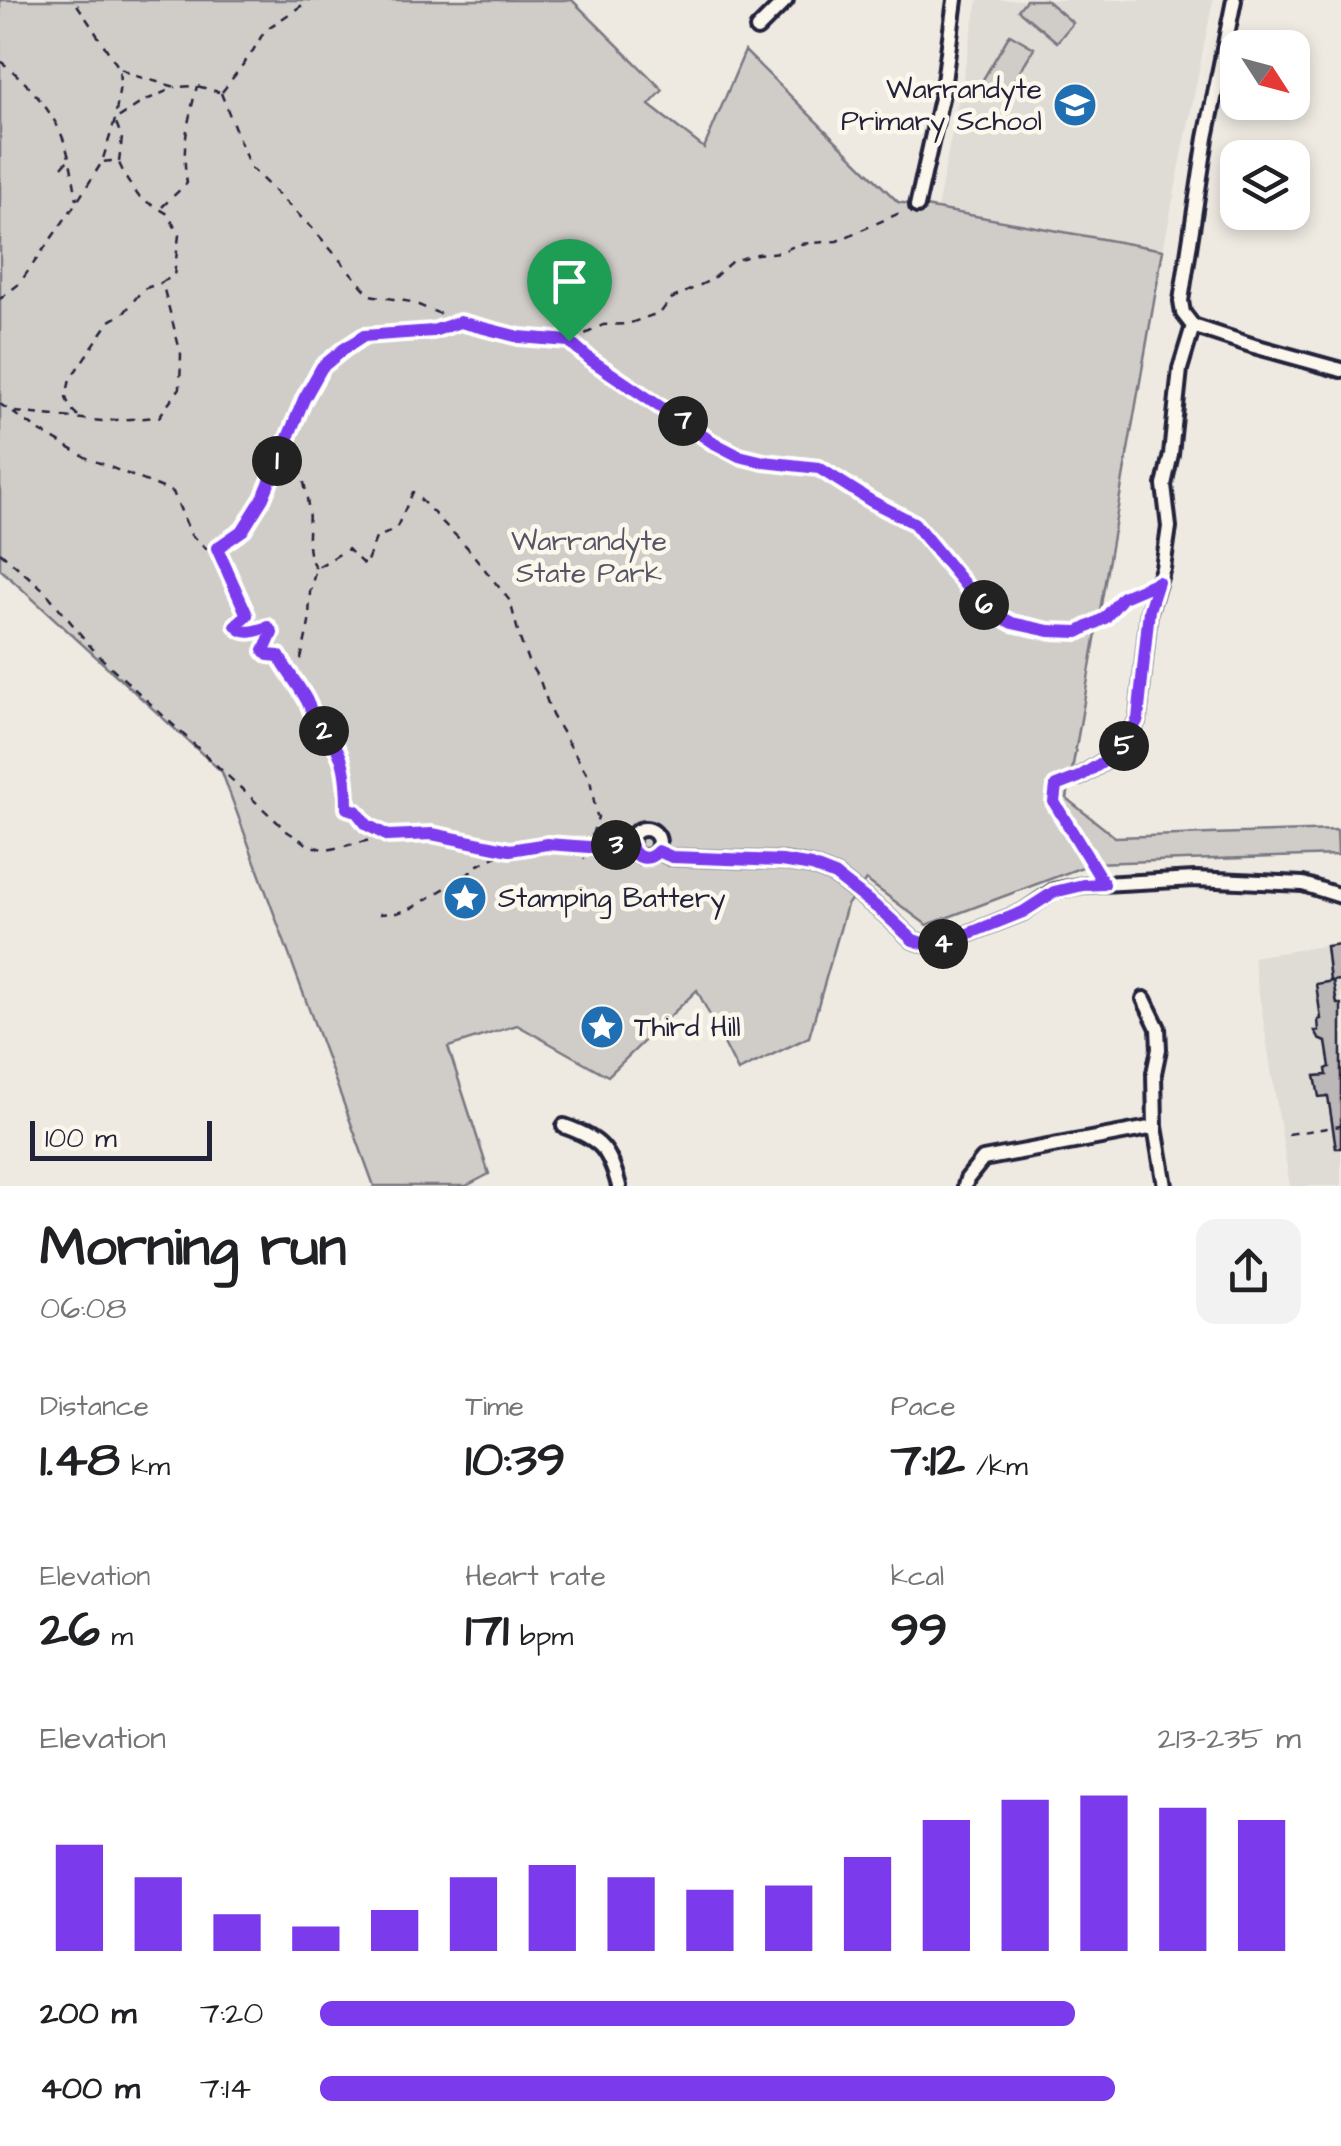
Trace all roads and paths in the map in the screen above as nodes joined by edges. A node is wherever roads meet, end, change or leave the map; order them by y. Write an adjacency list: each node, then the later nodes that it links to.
1 (74, 0): 8 (path)
2 (310, 0): 11 (path)
3 (786, 0): 6 (street)
4 (955, 0): 18 (street)
5 (1234, 0): 23 (street)
6 (757, 29)
7 (0, 61): 13 (path)
8 (119, 68): 10 (path); 12 (path)
9 (197, 86): 10 (path); 11 (path); 19 (path)
10 (176, 87): 12 (path)
11 (222, 93): 22 (path)
12 (115, 120): 14 (path); 15 (path)
13 (69, 159): 16 (path); 17 (path)
14 (102, 162): 15 (path); 17 (path)
15 (119, 164): 19 (path)
16 (62, 166)
17 (78, 202): 21 (path)
18 (917, 206): 24 (path)
19 (160, 210): 20 (path)
20 (162, 282): 28 (path); 28 (path)
21 (0, 300)
22 (460, 322): 24 (path); 29 (path)
23 (1192, 326): 25 (street); 33 (street)
24 (569, 341): 33 (path)
25 (1341, 370)
26 (0, 404): 27 (path)
27 (14, 412): 28 (path); 30 (path)
28 (80, 418)
29 (287, 436): 30 (path); 32 (path)
30 (217, 548): 34 (path)
31 (0, 552): 36 (path)
32 (316, 568): 34 (path); 38 (path)
33 (1158, 582): 35 (street)
34 (287, 672): 36 (path)
35 (1079, 777): 42 (path)
36 (388, 836): 39 (path)
37 (631, 846): 38 (path); 40 (street); 40 (street)
38 (589, 847): 39 (path); 41 (path)
39 (510, 850): 44 (path)
40 (658, 851): 42 (street)
41 (584, 859)
42 (1104, 884): 43 (street)
43 (1341, 896)
44 (378, 914)
45 (1144, 998): 48 (street)
46 (564, 1126): 50 (street)
47 (1341, 1126): 49 (path)
48 (1154, 1127): 51 (street); 52 (street)
49 (1288, 1134)
50 (619, 1186)
51 (965, 1186)
52 (1165, 1186)

